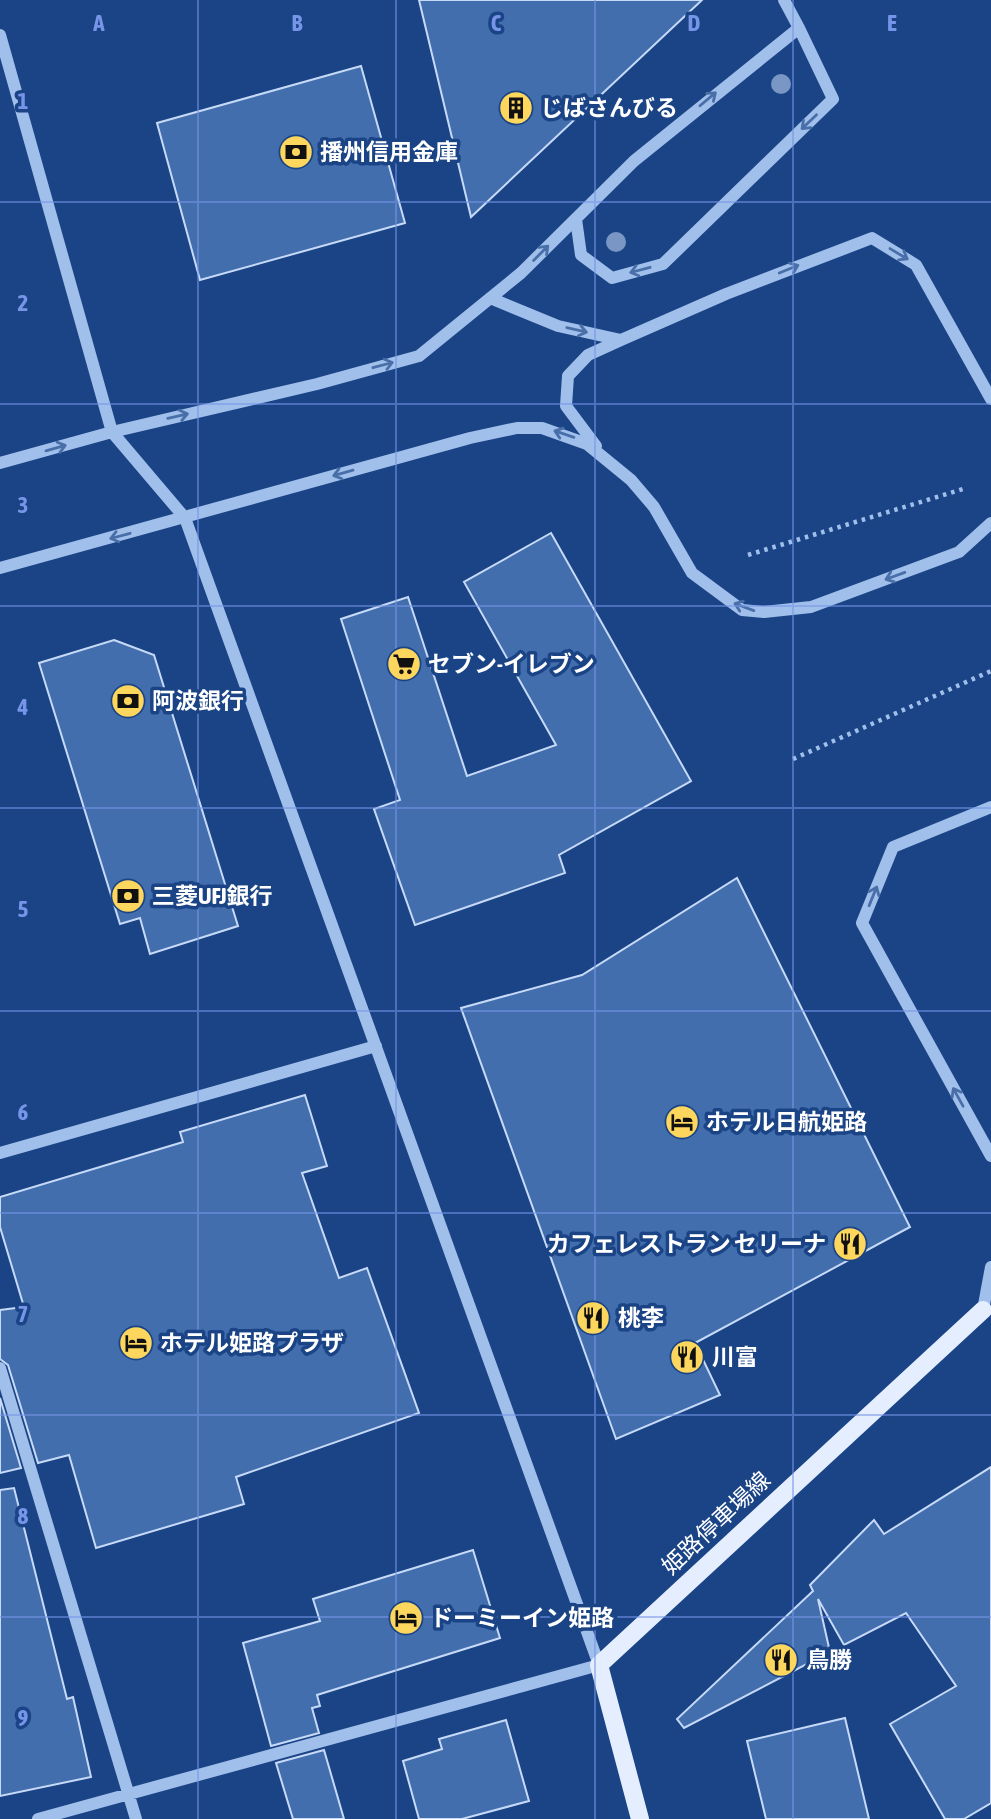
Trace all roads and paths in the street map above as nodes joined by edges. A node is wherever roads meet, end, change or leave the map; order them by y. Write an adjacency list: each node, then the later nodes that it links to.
1 (784, 0): 2 (street)
2 (799, 28): 4 (street, one-way to 2); 4 (street, one-way to 4)
3 (0, 35): 8 (street)
4 (576, 219): 5 (street, one-way to 4)
5 (490, 298): 6 (street, one-way to 6); 8 (street, one-way to 5)
6 (621, 340): 7 (street, one-way to 7); 9 (street)
7 (991, 399)
8 (112, 432): 10 (street, one-way to 8); 12 (street)
9 (605, 458): 12 (street, one-way to 12); 13 (street, one-way to 9)
10 (0, 464)
11 (966, 488): 14 (path)
12 (186, 518): 15 (street, one-way to 15); 19 (street)
13 (991, 523)
14 (748, 555)
15 (0, 568)
16 (991, 671): 17 (path)
17 (793, 759)
18 (991, 807): 21 (street, one-way to 18)
19 (376, 1046): 20 (street); 25 (street)
20 (0, 1153)
21 (991, 1156)
22 (991, 1267): 23 (street)
23 (987, 1307): 25 (main road, 姫路停車場線)
24 (0, 1368): 26 (street)
25 (599, 1665): 26 (street); 29 (main road)
26 (127, 1793): 27 (street); 28 (street)
27 (38, 1819)
28 (135, 1819)
29 (640, 1819)

